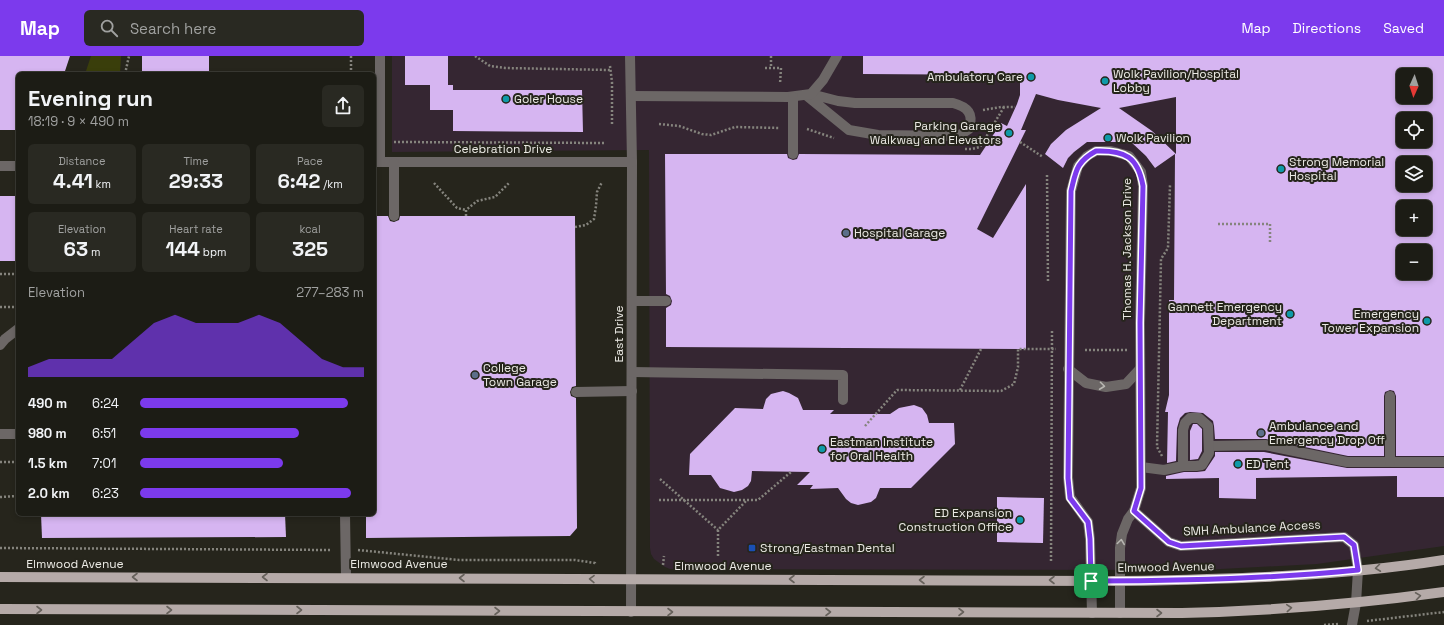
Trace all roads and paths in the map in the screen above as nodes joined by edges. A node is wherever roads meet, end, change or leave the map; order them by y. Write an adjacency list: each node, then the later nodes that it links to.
1 (129, 56): 11 (path)
2 (351, 56): 12 (path)
3 (380, 56): 23 (street)
4 (475, 56): 20 (path)
5 (630, 56): 16 (street, East Drive)
6 (771, 56): 10 (path)
7 (828, 56): 14 (street)
8 (837, 56): 14 (street)
9 (765, 68): 10 (path)
10 (771, 68): 13 (path)
11 (125, 72)
12 (351, 72)
13 (780, 80)
14 (823, 80): 15 (street)
15 (808, 95): 17 (street); 19 (street); 19 (street)
16 (631, 96): 17 (street); 29 (street, East Drive)
17 (794, 97): 26 (street)
18 (1015, 107): 19 (path)
19 (968, 111)
20 (612, 124)
21 (659, 124): 22 (path)
22 (785, 128)
23 (380, 142): 25 (path); 28 (street)
24 (1020, 142): 27 (path)
25 (606, 143)
26 (793, 154)
27 (1044, 157)
28 (377, 162): 30 (street, Celebration Drive)
29 (632, 162): 30 (street, Celebration Drive); 47 (street, East Drive)
30 (394, 163): 39 (street)
31 (0, 166): 32 (street)
32 (16, 166)
33 (1047, 175): 46 (path)
34 (602, 182): 42 (path)
35 (434, 183): 38 (path)
36 (509, 183): 38 (path)
37 (1170, 185): 71 (path)
38 (466, 210): 40 (path)
39 (394, 216)
40 (466, 216)
41 (1218, 224): 43 (path)
42 (575, 227)
43 (1270, 243)
44 (0, 274): 45 (path)
45 (16, 274)
46 (1048, 282)
47 (632, 301): 48 (street); 61 (street, East Drive)
48 (666, 301)
49 (0, 307): 50 (path)
50 (16, 307)
51 (1052, 330): 55 (path)
52 (16, 331): 53 (street)
53 (0, 345)
54 (981, 349): 62 (path)
55 (1052, 349): 56 (path); 62 (path); 93 (path)
56 (1060, 349)
57 (1085, 350): 58 (path)
58 (1130, 350)
59 (1068, 369): 60 (street, one-way to 60); 60 (street, Thomas H. Jackson Drive); 100 (street, Thomas H. Jackson Drive)
60 (1140, 369): 77 (street, Thomas H. Jackson Drive)
61 (632, 372): 63 (street, East Drive); 66 (street)
62 (960, 390): 67 (path)
63 (632, 391): 64 (street); 99 (street, East Drive)
64 (576, 392)
65 (1390, 396): 74 (street)
66 (843, 400)
67 (865, 426)
68 (0, 434): 69 (street)
69 (16, 434)
70 (1209, 446): 74 (street); 76 (street); 76 (street)
71 (1161, 458)
72 (0, 462): 73 (path)
73 (16, 462)
74 (1390, 462): 75 (street)
75 (1444, 462)
76 (1184, 466): 77 (street)
77 (1141, 467): 85 (street, Thomas H. Jackson Drive)
78 (791, 472): 84 (path)
79 (660, 479): 83 (path)
80 (16, 496): 81 (path)
81 (0, 497)
82 (659, 500): 83 (path)
83 (683, 500): 84 (path); 87 (path)
84 (748, 500): 87 (path)
85 (1134, 511): 96 (street, SMH Ambulance Access); 101 (street, Thomas H. Jackson Drive, one-way to 85)
86 (345, 516): 89 (street)
87 (718, 530): 91 (path)
88 (0, 548): 89 (path)
89 (345, 550): 94 (path); 98 (street)
90 (664, 556): 95 (path)
91 (718, 556)
92 (1444, 560): 96 (main road, Elmwood Avenue, one-way to 96)
93 (1050, 561)
94 (595, 563)
95 (664, 566)
96 (1358, 570): 101 (main road, Elmwood Avenue); 103 (street, SMH Ambulance Access)
97 (0, 576): 98 (main road, Elmwood Avenue, one-way to 97)
98 (346, 577): 99 (main road, Elmwood Avenue, one-way to 98)
99 (631, 579): 100 (main road, Elmwood Avenue, one-way to 99); 105 (street, East Drive)
100 (1091, 581): 101 (main road, Elmwood Avenue); 107 (street, Thomas H. Jackson Drive)
101 (1120, 581): 108 (street, Thomas H. Jackson Drive)
102 (1444, 592): 103 (main road, one-way to 102)
103 (1356, 603): 108 (main road, one-way to 103); 109 (street, SMH Ambulance Access)
104 (0, 609): 105 (main road, one-way to 105)
105 (632, 612): 107 (main road, one-way to 107)
106 (1444, 612): 109 (path)
107 (1092, 613): 108 (main road)
108 (1120, 613)
109 (1352, 624): 110 (path)
110 (1324, 625)

